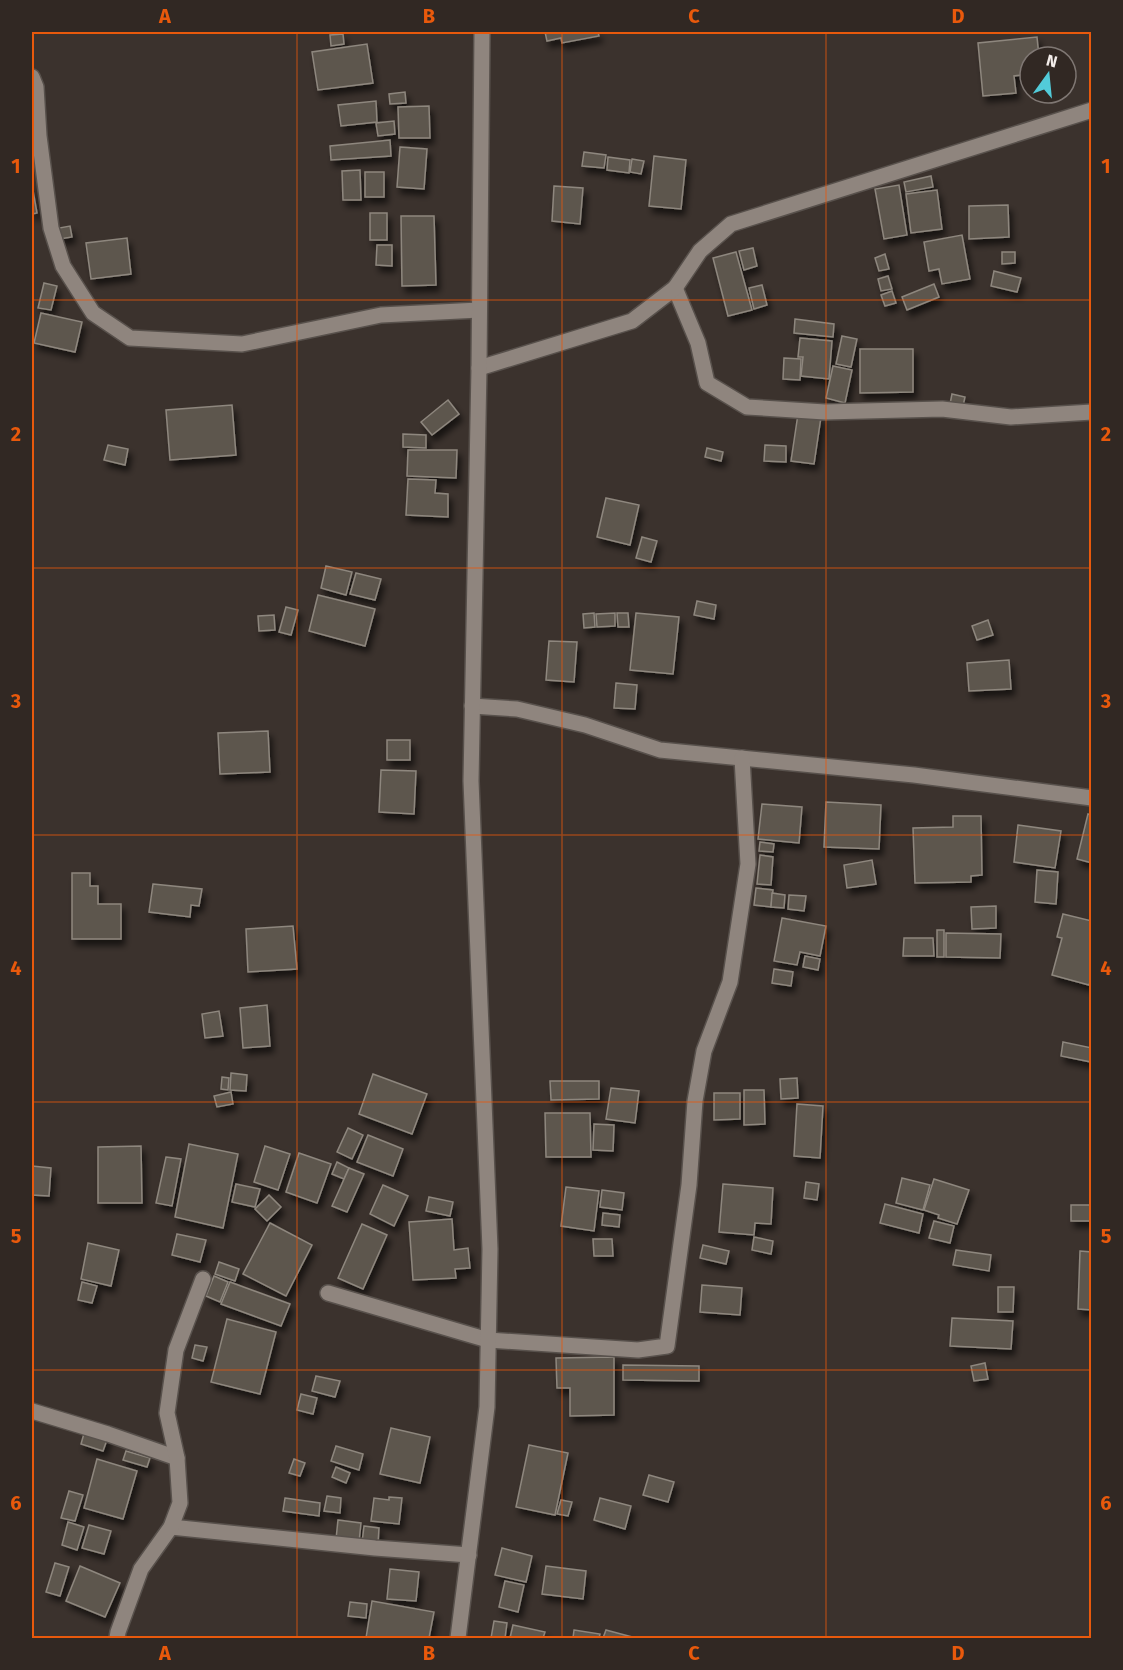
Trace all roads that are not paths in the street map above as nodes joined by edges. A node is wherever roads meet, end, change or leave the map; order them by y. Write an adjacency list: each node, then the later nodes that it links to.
1 (482, 32): 5 (street)
2 (32, 77): 5 (street)
3 (1092, 110): 4 (street)
4 (675, 288): 6 (street); 7 (street)
5 (479, 310): 6 (street)
6 (479, 368): 8 (street)
7 (1092, 412)
8 (472, 706): 9 (street); 13 (street)
9 (742, 758): 10 (street); 13 (street)
10 (1092, 798)
11 (203, 1279): 15 (street)
12 (328, 1293): 13 (street)
13 (488, 1340): 17 (street)
14 (32, 1411): 15 (street)
15 (177, 1458): 16 (street)
16 (171, 1527): 17 (street); 18 (street)
17 (469, 1555): 19 (street)
18 (117, 1638)
19 (458, 1638)

